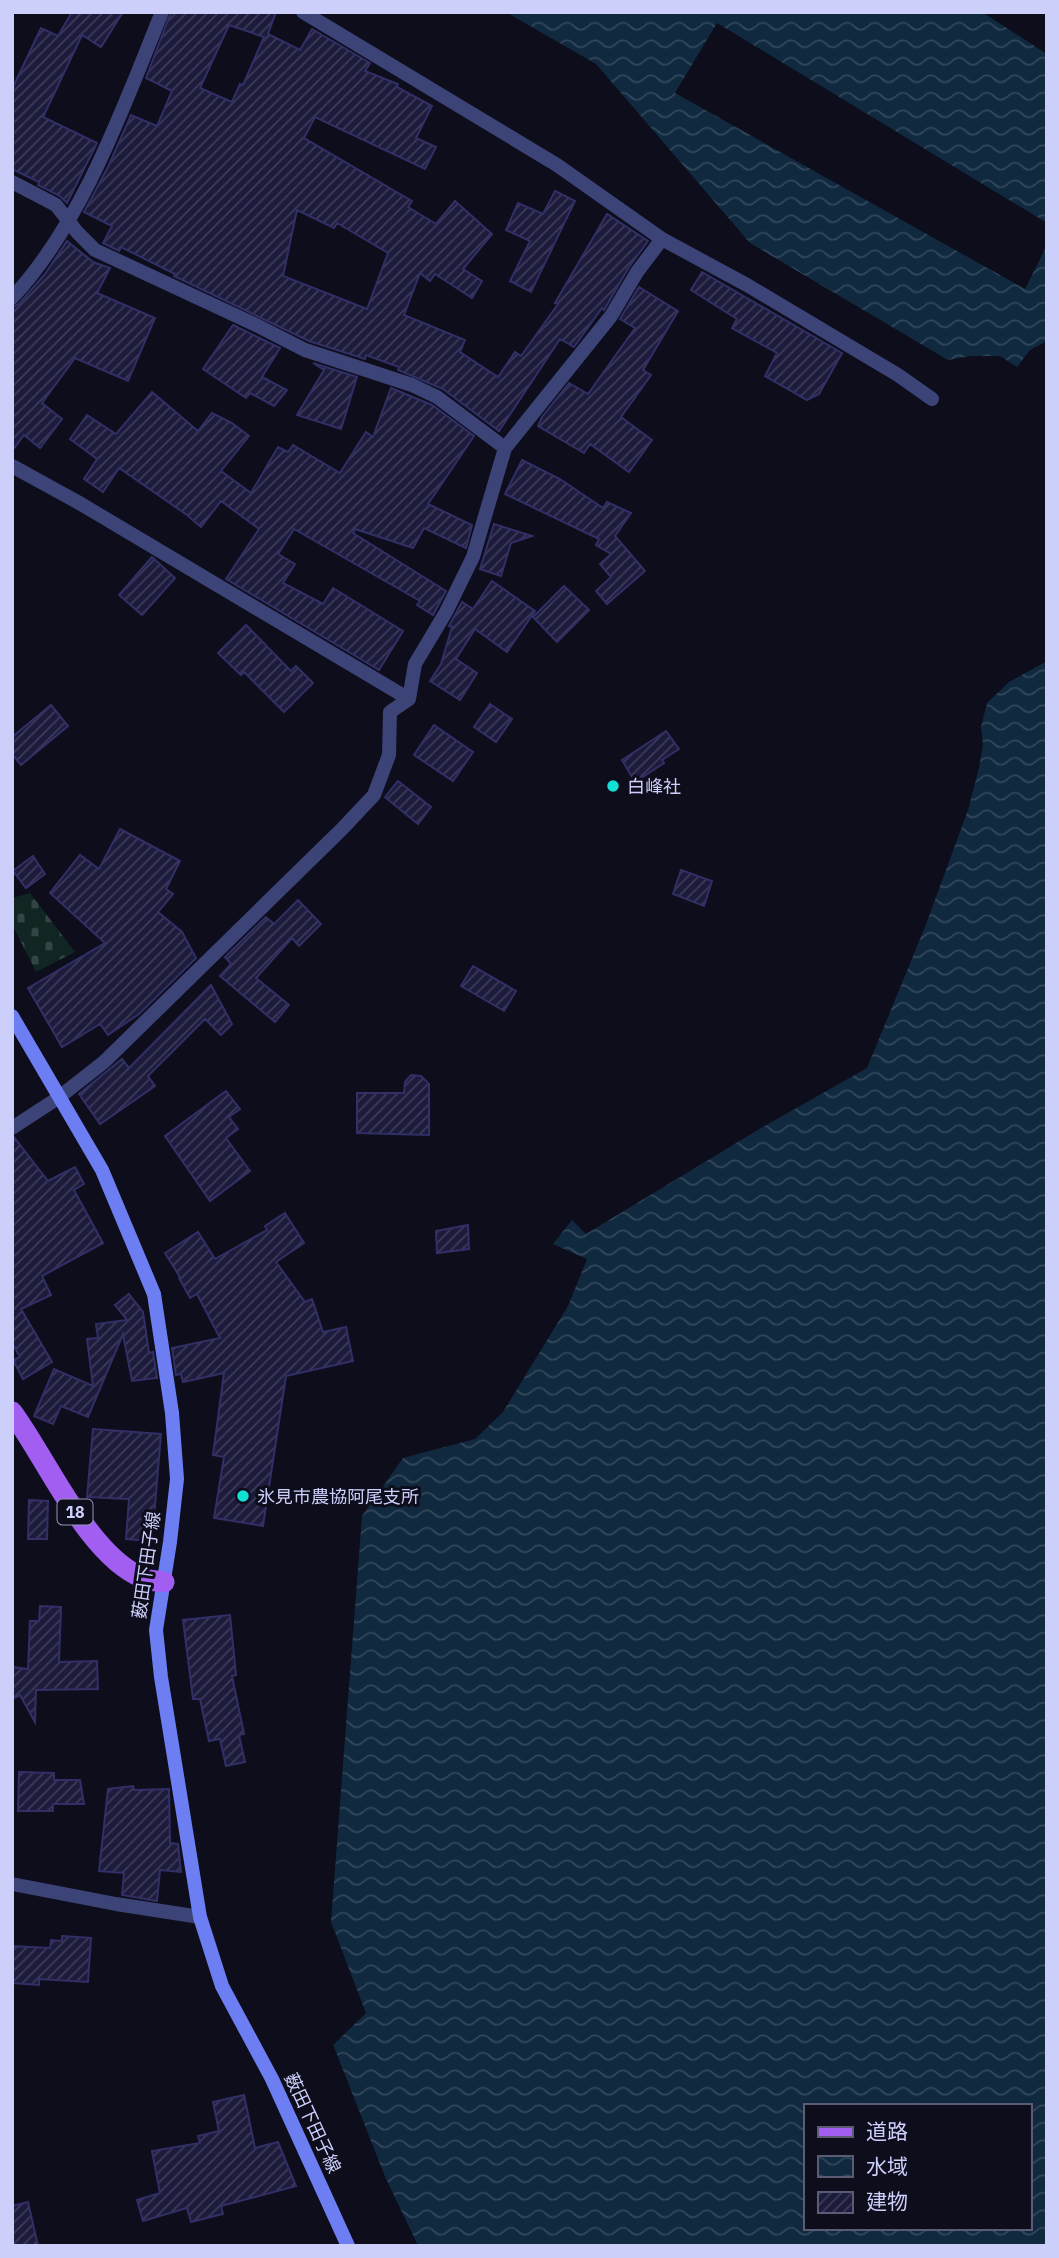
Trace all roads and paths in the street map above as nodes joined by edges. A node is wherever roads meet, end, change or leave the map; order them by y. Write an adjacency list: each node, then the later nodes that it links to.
1 (162, 12): 4 (street)
2 (303, 12): 5 (street)
3 (12, 182): 4 (street)
4 (69, 220): 6 (street); 8 (street)
5 (662, 239): 7 (street); 8 (street)
6 (12, 298)
7 (932, 399)
8 (505, 448): 10 (street)
9 (12, 466): 10 (street)
10 (409, 699): 12 (street)
11 (12, 1016): 12 (main road, 薮田下田子線)
12 (58, 1098): 13 (street); 15 (main road, 薮田下田子線)
13 (12, 1128)
14 (12, 1412): 15 (main road, 18)
15 (164, 1583): 17 (main road, 薮田下田子線)
16 (12, 1884): 17 (street)
17 (200, 1917): 18 (main road, 薮田下田子線)
18 (348, 2246)

